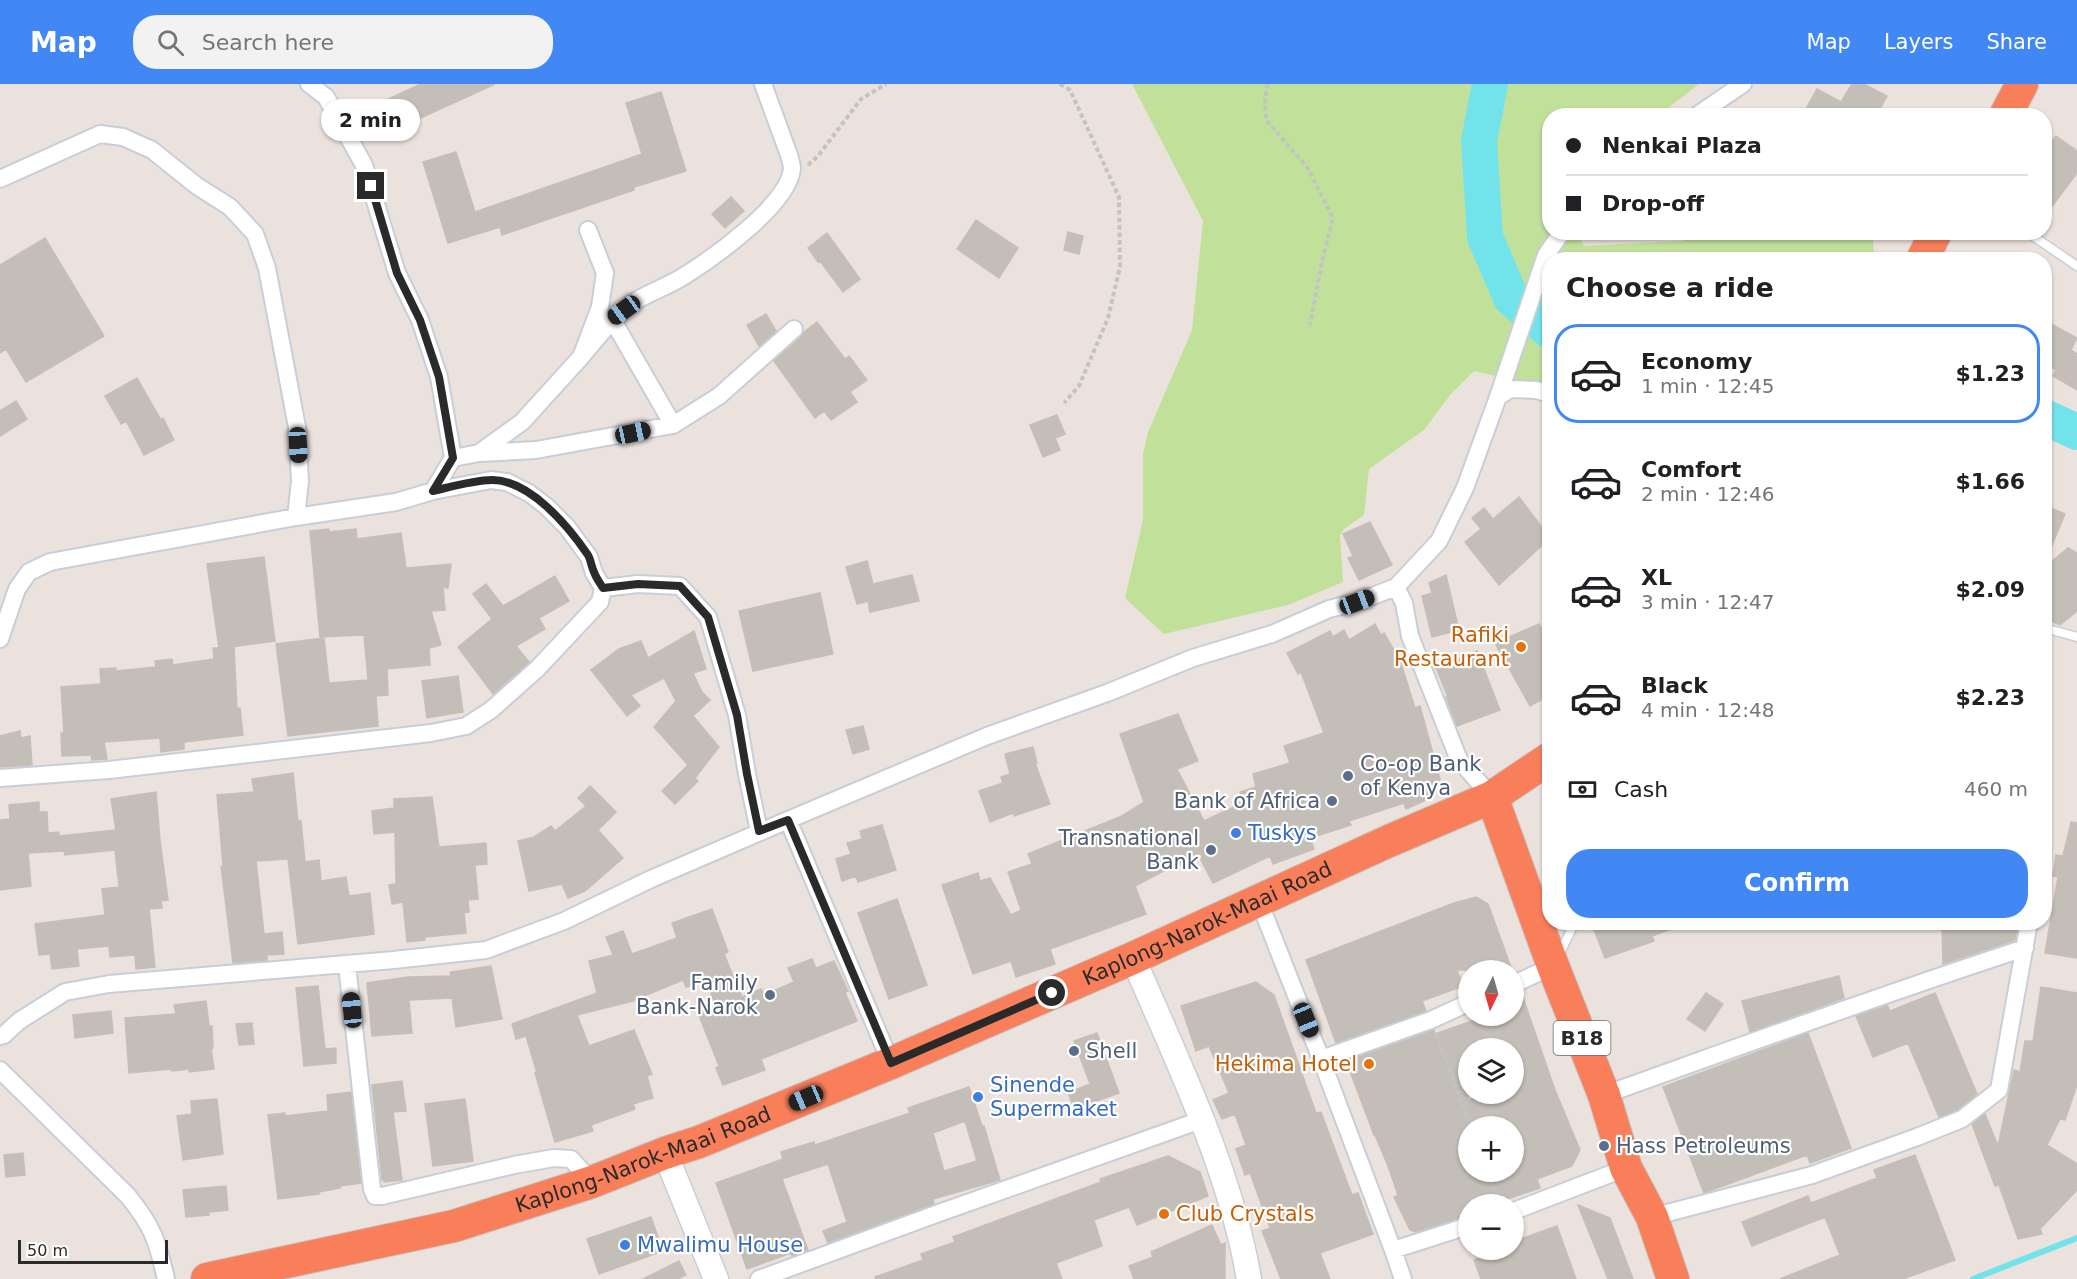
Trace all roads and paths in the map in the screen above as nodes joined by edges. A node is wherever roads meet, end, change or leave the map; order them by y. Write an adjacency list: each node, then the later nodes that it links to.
1 (309, 84): 25 (street)
2 (763, 84): 11 (street)
3 (886, 84): 11 (path)
4 (1060, 84): 22 (path)
5 (1268, 84): 17 (path)
6 (1743, 84): 8 (street)
7 (2022, 84): 9 (highway)
8 (1708, 108)
9 (2009, 108)
10 (0, 179): 27 (street)
11 (788, 180): 16 (street)
12 (588, 230): 19 (street)
13 (2039, 240): 14 (lane)
14 (2077, 266)
15 (1542, 267): 21 (street)
16 (612, 319): 19 (street); 23 (street)
17 (1310, 325)
18 (794, 329): 23 (street)
19 (581, 357): 24 (street)
20 (1542, 392): 21 (street)
21 (1498, 397): 28 (street)
22 (1064, 403)
23 (673, 425): 24 (street)
24 (479, 453): 25 (street)
25 (453, 458): 26 (street)
26 (433, 491): 27 (street); 29 (street)
27 (296, 517): 32 (street)
28 (1396, 587): 35 (street); 36 (street)
29 (603, 588): 34 (street); 37 (street)
30 (2052, 630): 31 (lane)
31 (2077, 637)
32 (0, 639)
33 (1542, 763): 35 (highway, Kaplong-Narok-Maai Road)
34 (0, 778)
35 (1492, 797): 38 (highway, Kaplong-Narok-Maai Road); 44 (highway, B18)
36 (788, 820): 37 (street); 50 (street)
37 (759, 831): 43 (street)
38 (1259, 902): 42 (highway, Kaplong-Narok-Maai Road); 49 (street)
39 (1571, 930): 44 (lane)
40 (2028, 930): 41 (street)
41 (2025, 948): 52 (street); 59 (street)
42 (1133, 958): 50 (highway, Kaplong-Narok-Maai Road); 54 (street)
43 (347, 964): 48 (street); 57 (street)
44 (1553, 966): 45 (street); 52 (highway, B18)
45 (1524, 979)
46 (1458, 1008): 47 (street)
47 (1431, 1020): 49 (street); 53 (path)
48 (0, 1036)
49 (1321, 1059): 61 (street)
50 (891, 1063): 55 (highway, Kaplong-Narok-Maai Road)
51 (0, 1070): 62 (street)
52 (1604, 1095): 56 (highway, B18)
53 (1467, 1116)
54 (1202, 1120): 65 (street); 66 (street)
55 (665, 1153): 57 (highway, Kaplong-Narok-Maai Road); 64 (street)
56 (1626, 1168): 58 (street); 59 (highway, B18)
57 (592, 1182): 63 (highway, Kaplong-Narok-Maai Road)
58 (1524, 1206)
59 (1652, 1217): 68 (highway, B18)
60 (1458, 1229): 61 (street)
61 (1393, 1250): 67 (street)
62 (166, 1279)
63 (207, 1279)
64 (716, 1279)
65 (759, 1279)
66 (1249, 1279)
67 (1402, 1279)
68 (1673, 1279)

